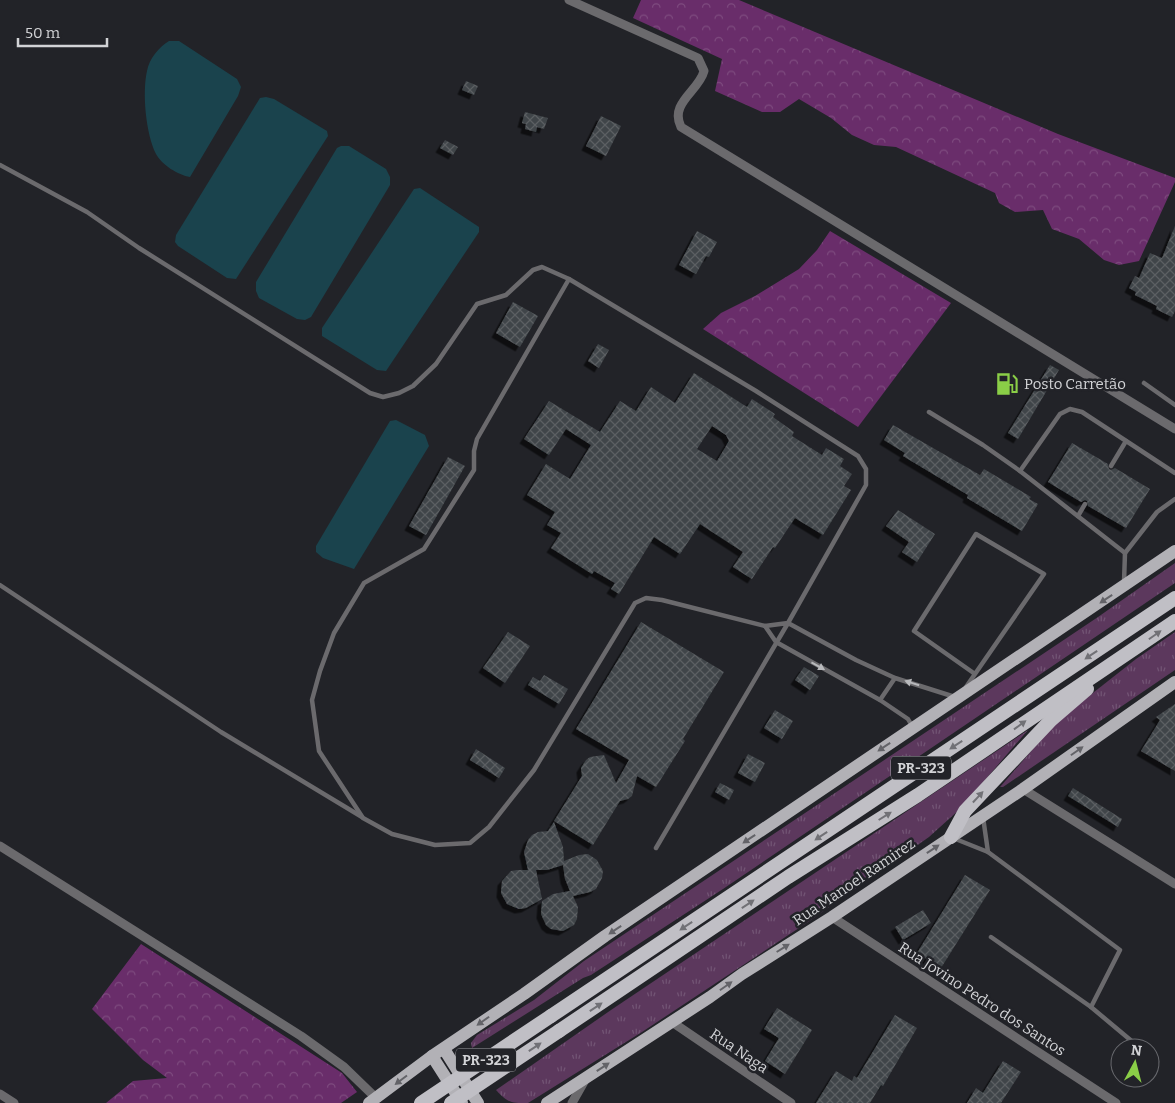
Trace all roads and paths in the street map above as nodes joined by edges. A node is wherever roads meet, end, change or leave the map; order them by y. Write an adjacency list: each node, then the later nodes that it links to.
1 (569, 0): 7 (street)
2 (0, 165): 3 (lane)
3 (569, 279): 21 (lane); 33 (lane)
4 (1144, 384): 5 (lane)
5 (1175, 405)
6 (929, 412): 10 (lane)
7 (1175, 430)
8 (1126, 441): 9 (lane); 10 (lane); 11 (lane)
9 (1111, 466)
10 (1020, 471): 14 (lane)
11 (1175, 472)
12 (1175, 499): 16 (lane)
13 (1085, 504): 14 (lane)
14 (1078, 516): 16 (lane)
15 (1175, 551): 18 (main road)
16 (1125, 553): 18 (lane)
17 (0, 585): 33 (lane)
18 (1124, 587): 28 (main road, one-way to 28)
19 (1175, 598): 51 (highway, PR-323, one-way to 51, bridge)
20 (1175, 621): 24 (highway, PR-323, one-way to 20)
21 (788, 623): 22 (lane); 23 (lane); 26 (lane)
22 (765, 626): 23 (lane); 33 (lane)
23 (776, 642): 29 (lane, one-way to 29); 36 (lane)
24 (1102, 669): 34 (highway, one-way to 24); 52 (highway, PR-323, one-way to 24, bridge)
25 (975, 674): 25 (lane); 28 (lane)
26 (895, 678): 28 (lane, one-way to 26); 29 (lane)
27 (1175, 682): 31 (main road, Rua Manoel Ramirez, one-way to 27)
28 (958, 698): 30 (main road)
29 (880, 700): 30 (lane)
30 (913, 727): 44 (main road, one-way to 44)
31 (1023, 789): 32 (main road, Rua Manoel Ramirez); 38 (street)
32 (983, 815): 34 (main road, Rua Manoel Ramirez); 37 (lane)
33 (363, 818)
34 (951, 837): 37 (lane); 39 (main road, Rua Manoel Ramirez, one-way to 34)
35 (0, 846): 48 (street)
36 (656, 848)
37 (988, 852): 41 (lane)
38 (1175, 884)
39 (832, 917): 42 (main road, Rua Manoel Ramirez, one-way to 39); 57 (street, Rua Jovino Pedro dos Santos)
40 (991, 937): 41 (lane)
41 (1090, 1007): 43 (lane)
42 (672, 1022): 46 (main road, Rua Manoel Ramirez, one-way to 42); 56 (street, Rua Naga)
43 (1128, 1038)
44 (444, 1049): 45 (main road); 54 (main road)
45 (432, 1056): 48 (main road, one-way to 48); 53 (main road)
46 (586, 1077): 49 (main road, Rua Manoel Ramirez); 55 (street)
47 (0, 1094): 50 (street)
48 (373, 1100)
49 (551, 1102)
50 (14, 1103)
51 (422, 1103)
52 (451, 1103)
53 (462, 1103)
54 (478, 1103)
55 (572, 1103)
56 (791, 1103)
57 (1116, 1103)

